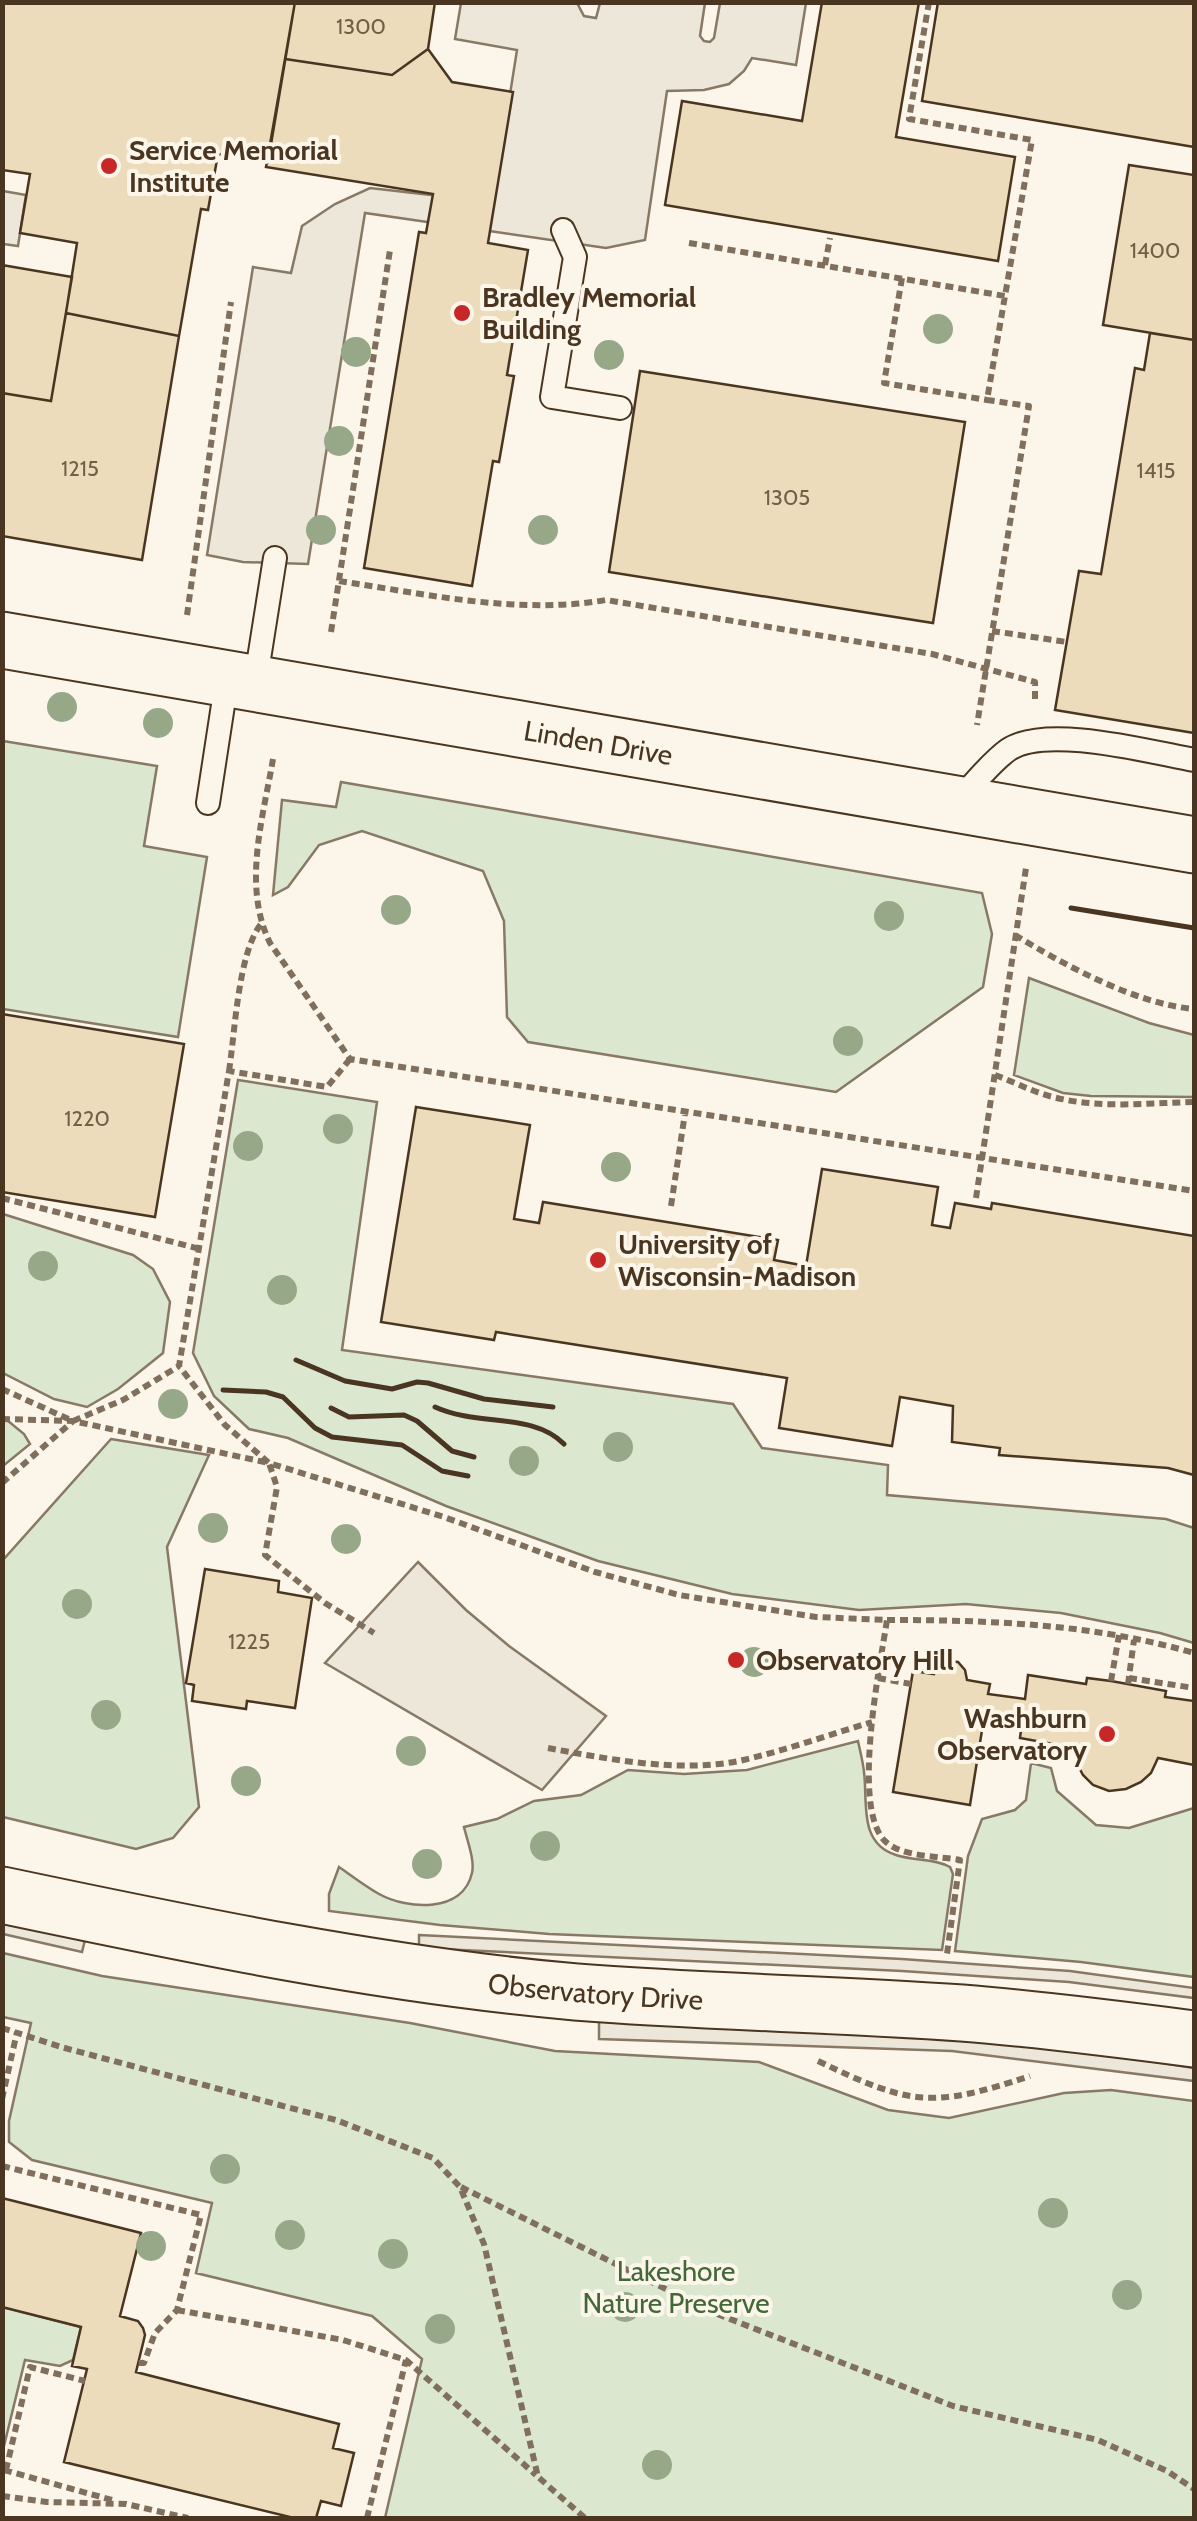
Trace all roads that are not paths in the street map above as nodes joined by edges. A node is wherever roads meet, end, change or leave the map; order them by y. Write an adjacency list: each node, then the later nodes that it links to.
1 (563, 230): 2 (lane)
2 (620, 408)
3 (275, 558): 5 (lane)
4 (2, 640): 5 (street, Linden Drive)
5 (241, 681): 7 (lane); 8 (street, Linden Drive)
6 (1194, 760): 8 (lane)
7 (208, 804)
8 (956, 804): 9 (street, Linden Drive)
9 (1194, 845)
10 (2, 1895): 11 (street, Observatory Drive)
11 (1194, 2039)

